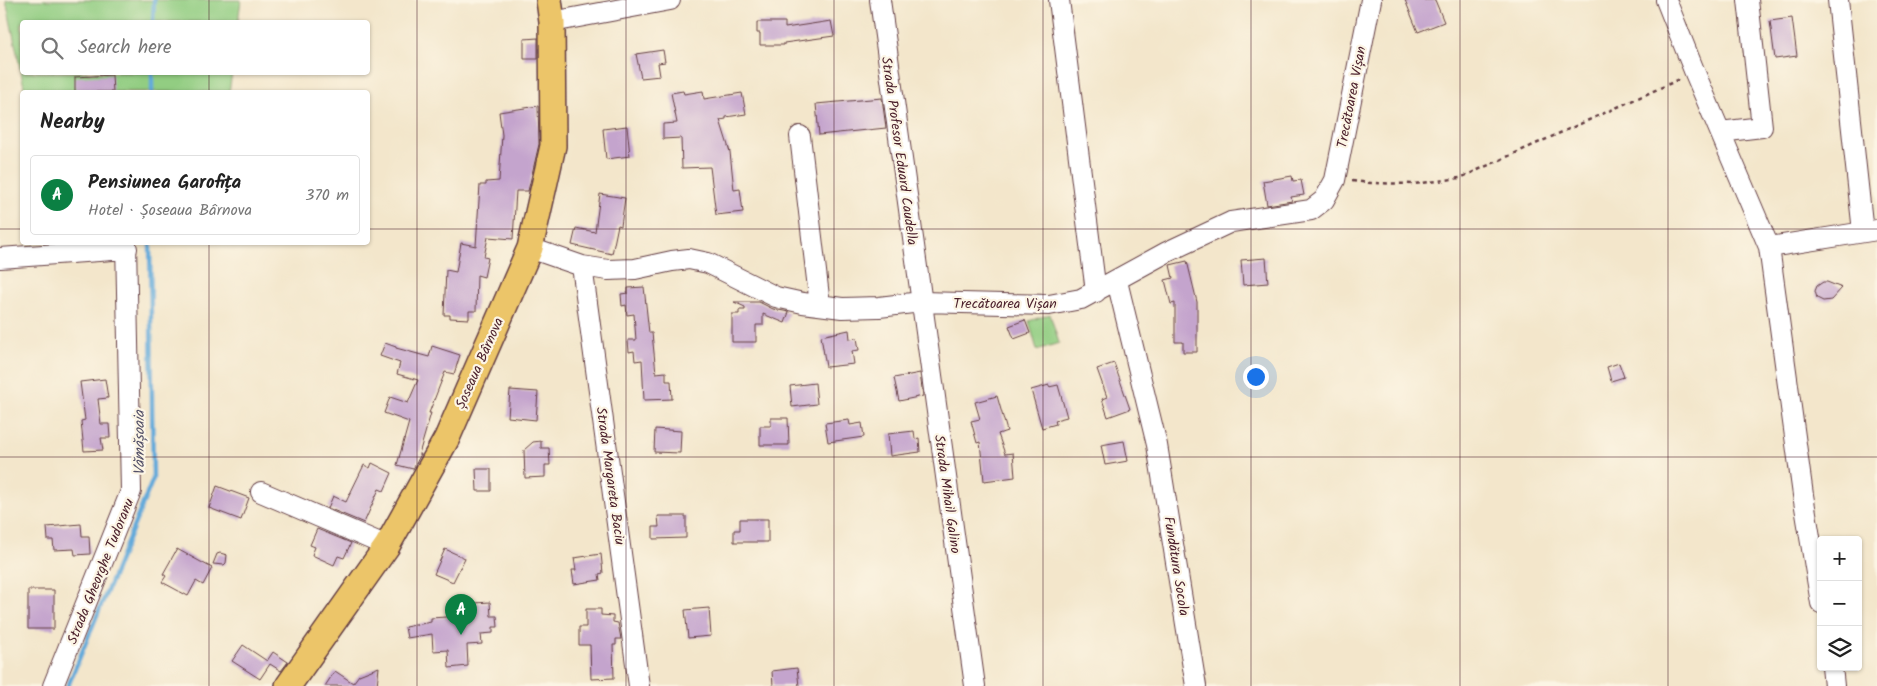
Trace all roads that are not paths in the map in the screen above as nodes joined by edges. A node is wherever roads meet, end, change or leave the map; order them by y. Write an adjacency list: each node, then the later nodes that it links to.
1 (670, 0): 8 (street)
2 (880, 0): 19 (street, Strada Profesor Eduard Caudella)
3 (1059, 0): 18 (street)
4 (1371, 0): 17 (street, Trecătoarea Vișan)
5 (1666, 0): 9 (street)
6 (1748, 0): 9 (street)
7 (1838, 0): 11 (street)
8 (550, 11): 14 (main road, Șoseaua Bârnova)
9 (1720, 132): 13 (street)
10 (800, 136): 20 (street)
11 (1870, 231): 13 (street)
12 (126, 246): 15 (street); 25 (street, Strada Gheorghe Tudoranu)
13 (1769, 247): 23 (street)
14 (530, 248): 16 (street, Trecătoarea Vișan); 22 (main road, Șoseaua Bârnova)
15 (0, 258)
16 (582, 266): 20 (street, Trecătoarea Vișan); 27 (street, Strada Margareta Baciu)
17 (1117, 281): 18 (street, Trecătoarea Vișan); 29 (street, Fundătura Socola)
18 (1096, 292): 19 (street, Trecătoarea Vișan)
19 (921, 302): 20 (street, Trecătoarea Vișan); 28 (street, Strada Mihail Galino)
20 (820, 305)
21 (261, 492): 22 (street)
22 (387, 546): 26 (main road, Șoseaua Bârnova)
23 (1817, 581)
24 (1832, 671): 30 (street)
25 (53, 686)
26 (288, 686)
27 (639, 686)
28 (975, 686)
29 (1196, 686)
30 (1834, 686)

